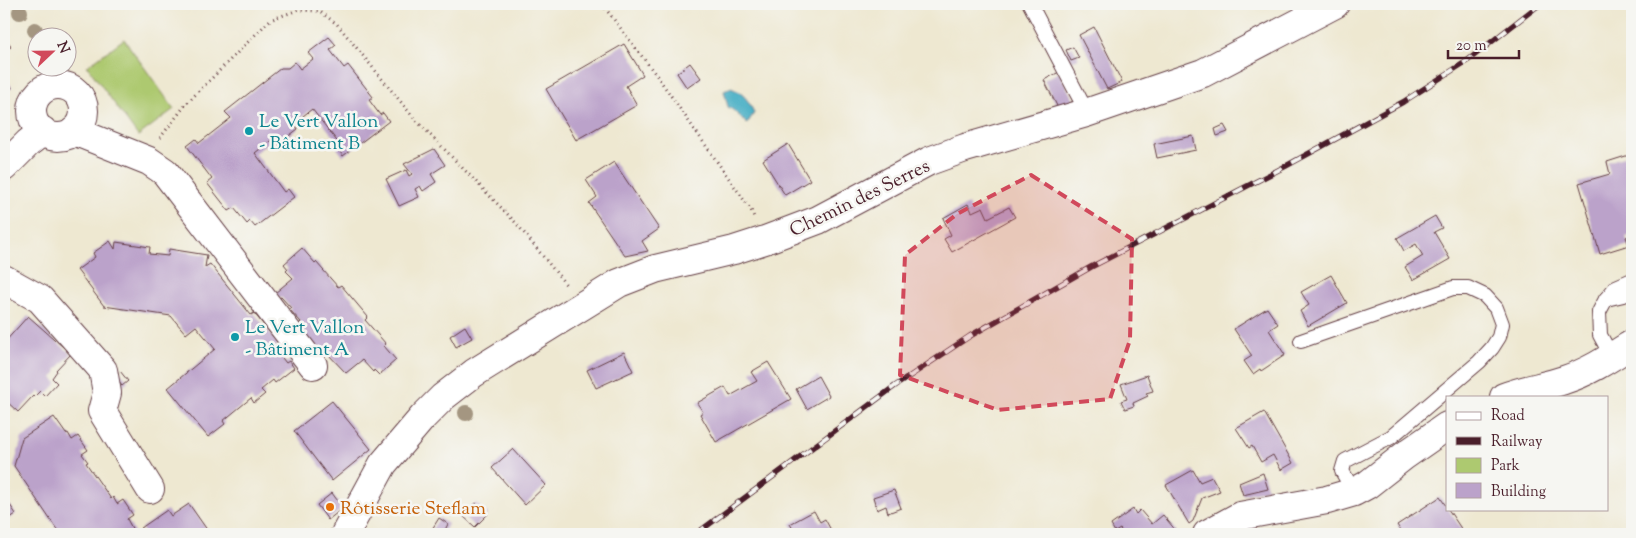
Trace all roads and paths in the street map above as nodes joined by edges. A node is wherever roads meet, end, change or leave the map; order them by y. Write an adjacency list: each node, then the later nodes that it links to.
1 (602, 4): 9 (path)
2 (1030, 4): 4 (lane)
3 (1335, 4): 4 (street, Chemin des Serres)
4 (1086, 113): 9 (street, Chemin des Serres)
5 (74, 131): 6 (street); 6 (street); 7 (street)
6 (43, 132): 8 (street)
7 (149, 161): 14 (path); 17 (street)
8 (4, 167)
9 (765, 240): 14 (street, Chemin des Serres)
10 (4, 279): 20 (street)
11 (1632, 280): 13 (lane)
12 (1632, 293): 13 (lane)
13 (1606, 299): 16 (lane)
14 (583, 305): 22 (street, Chemin des Serres)
15 (1301, 341): 21 (lane)
16 (1622, 351): 18 (street)
17 (313, 365)
18 (1507, 396)
19 (1446, 427): 21 (street)
20 (150, 489)
21 (1354, 492): 23 (street)
22 (345, 534)
23 (1206, 534)

